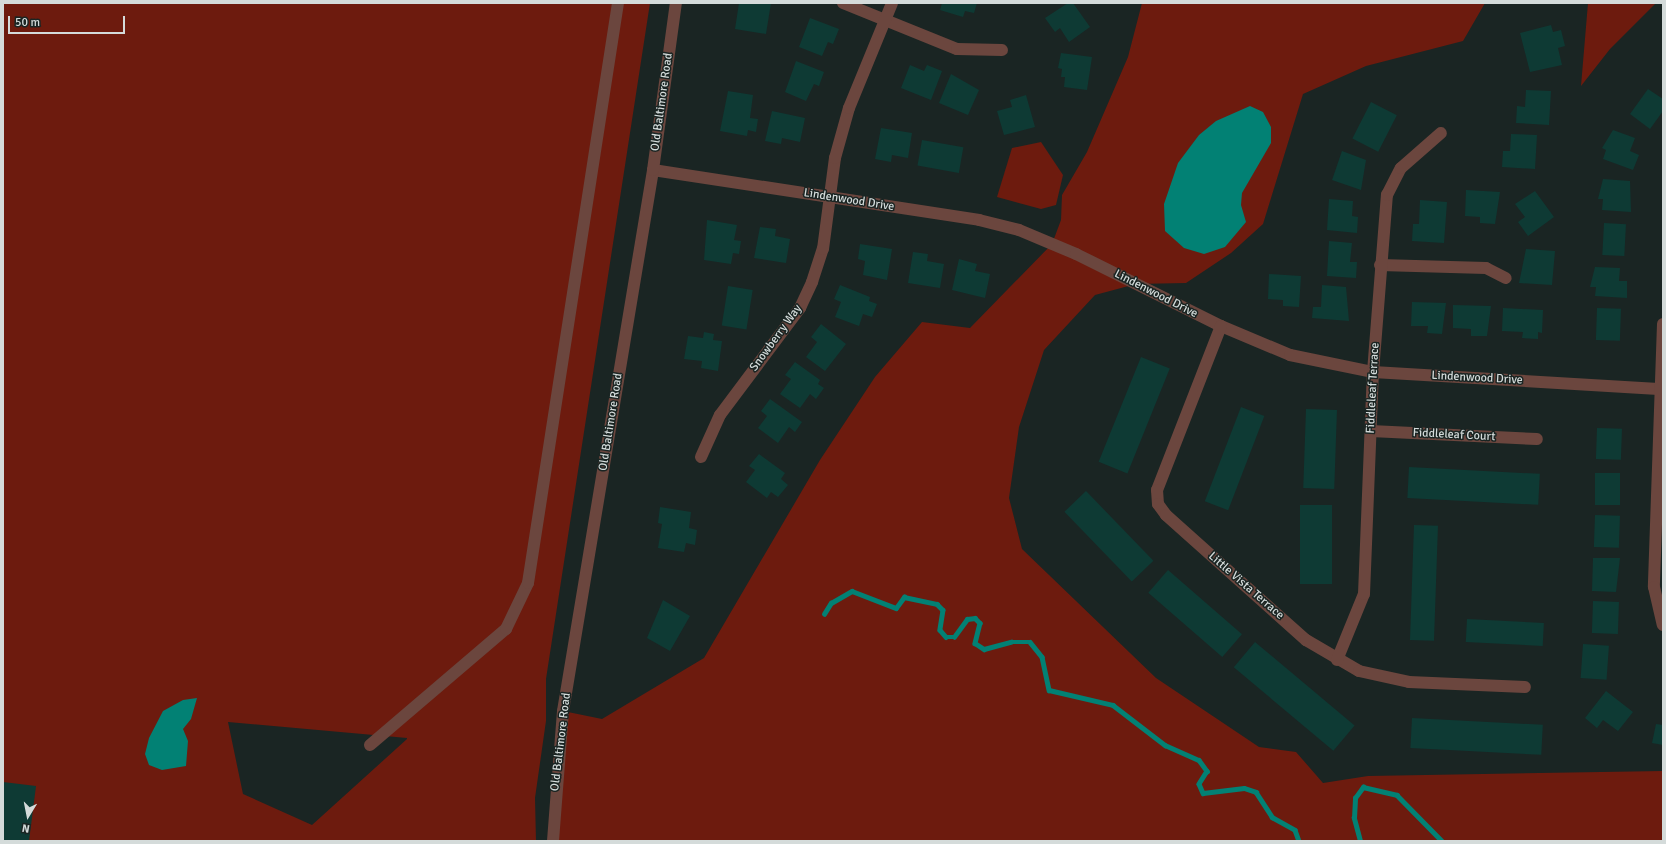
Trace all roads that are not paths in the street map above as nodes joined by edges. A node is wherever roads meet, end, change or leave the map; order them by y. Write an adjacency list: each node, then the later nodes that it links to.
1 (618, 3): 22 (street)
2 (676, 3): 8 (street, Old Baltimore Road)
3 (843, 3): 5 (street)
4 (892, 3): 5 (street, Snowberry Way)
5 (885, 20): 6 (street); 9 (street, Snowberry Way)
6 (1002, 50)
7 (1440, 133): 10 (street, Fiddleleaf Terrace)
8 (653, 170): 9 (street, Lindenwood Drive); 23 (street, Old Baltimore Road)
9 (830, 197): 13 (street, Lindenwood Drive); 18 (street, Snowberry Way)
10 (1380, 265): 11 (street); 14 (street, Fiddleleaf Terrace)
11 (1506, 278)
12 (1663, 324): 15 (street)
13 (1221, 326): 14 (street, Lindenwood Drive); 20 (street, Little Vista Terrace)
14 (1373, 372): 15 (street, Lindenwood Drive); 16 (street, Fiddleleaf Terrace)
15 (1662, 389): 19 (street)
16 (1371, 432): 17 (street, Fiddleleaf Court); 20 (street, Fiddleleaf Terrace)
17 (1537, 439)
18 (701, 457)
19 (1663, 625)
20 (1337, 660): 21 (street, Little Vista Terrace)
21 (1525, 687)
22 (370, 744)
23 (553, 841)

